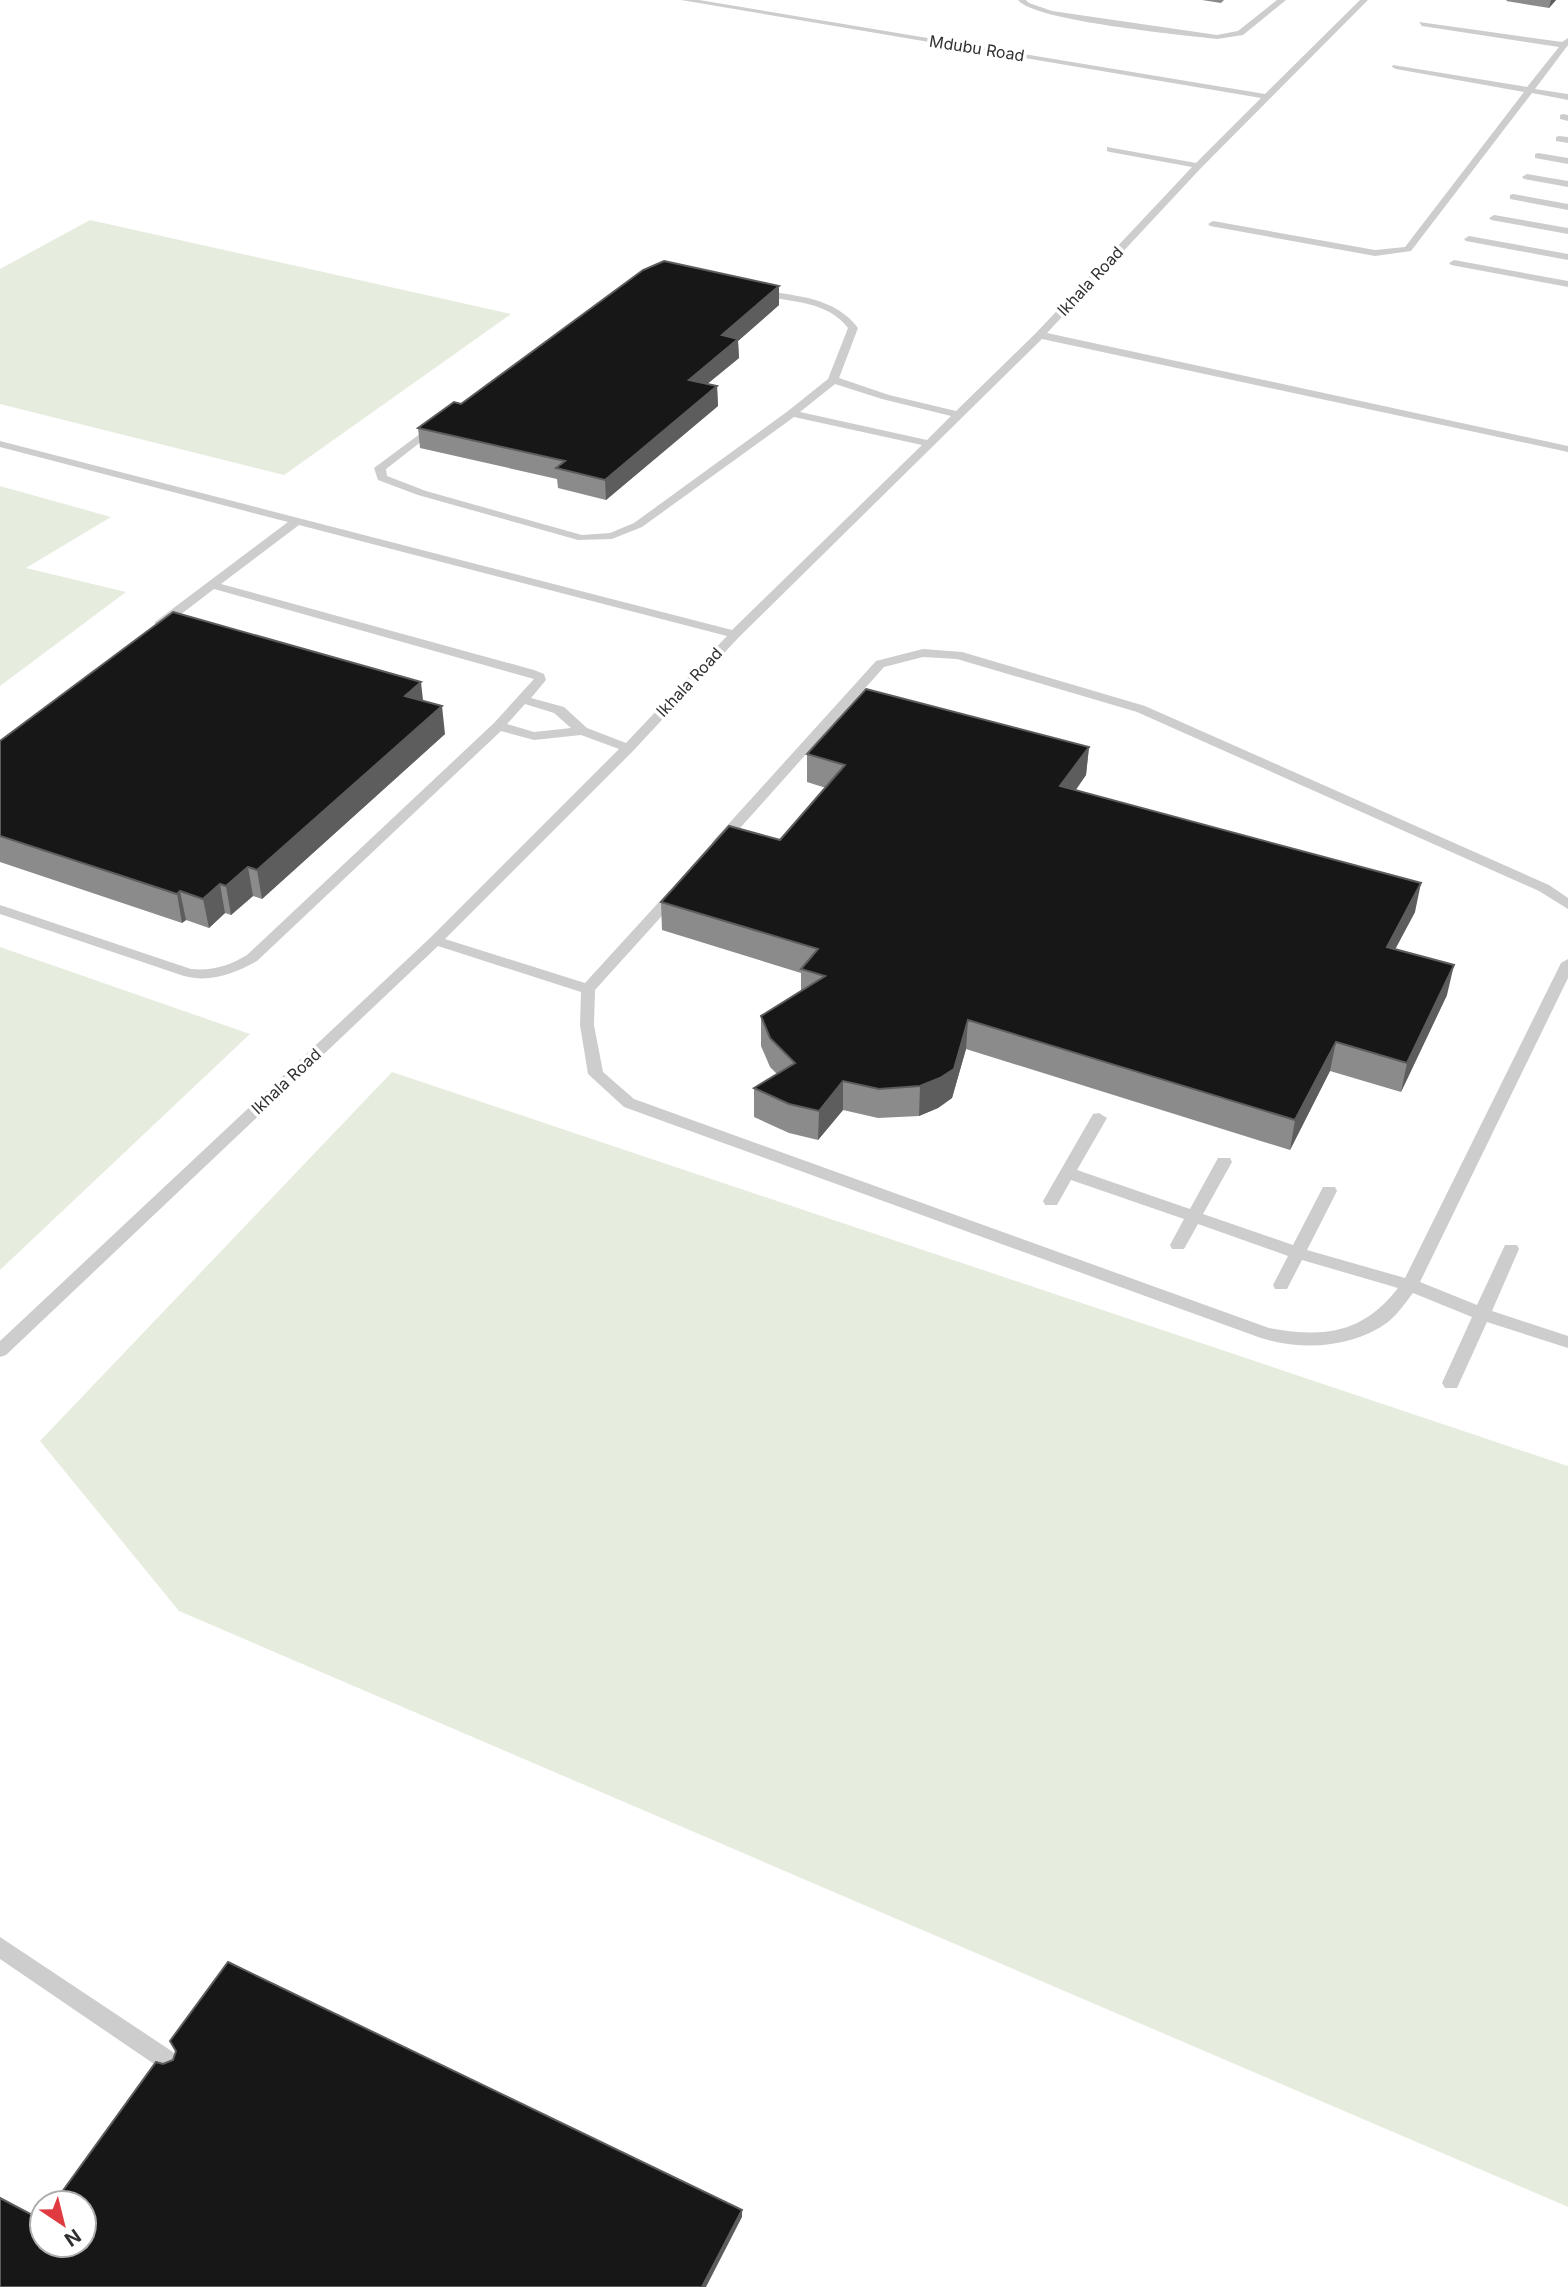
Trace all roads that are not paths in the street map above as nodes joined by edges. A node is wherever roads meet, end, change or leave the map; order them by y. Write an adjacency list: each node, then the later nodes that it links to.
1 (685, 0): 6 (lane, Mdubu Road)
2 (745, 0): 6 (lane)
3 (1022, 0): 4 (lane)
4 (1282, 0)
5 (1364, 0): 11 (lane, Ikhala Road)
6 (732, 8): 11 (lane, Mdubu Road)
7 (1422, 24): 8 (lane)
8 (1566, 43): 10 (lane)
9 (1396, 67): 10 (lane)
10 (1530, 91): 12 (lane); 22 (lane)
11 (1268, 97): 16 (lane, Ikhala Road)
12 (1568, 97)
13 (1110, 149): 16 (lane)
14 (1538, 156): 15 (lane)
15 (1568, 161)
16 (1198, 166): 29 (lane, Ikhala Road)
17 (1527, 177): 18 (lane)
18 (1568, 184)
19 (1513, 197): 20 (lane)
20 (1568, 207)
21 (1494, 218): 23 (lane)
22 (1213, 224)
23 (1568, 231)
24 (1469, 239): 25 (lane)
25 (1568, 257)
26 (1454, 263): 27 (lane)
27 (1568, 284)
28 (748, 290): 30 (lane)
29 (1040, 335): 32 (lane, Ikhala Road); 36 (lane)
30 (833, 380): 31 (lane); 32 (lane)
31 (792, 413): 33 (lane); 34 (lane)
32 (956, 414): 34 (lane, Ikhala Road)
33 (445, 419)
34 (928, 443): 39 (lane, Ikhala Road)
35 (0, 444): 37 (lane)
36 (1568, 449)
37 (297, 522): 38 (lane); 39 (lane)
38 (211, 585): 40 (lane); 41 (lane)
39 (734, 634): 44 (lane, Ikhala Road)
40 (144, 636)
41 (525, 699): 42 (lane); 43 (lane)
42 (499, 726): 43 (lane); 48 (lane)
43 (582, 731): 44 (lane)
44 (628, 748): 49 (lane, Ikhala Road)
45 (707, 857): 47 (lane)
46 (680, 887): 51 (lane)
47 (1568, 905)
48 (0, 909)
49 (435, 941): 51 (lane); 65 (lane, Ikhala Road)
50 (1568, 963): 62 (lane)
51 (588, 989): 62 (lane)
52 (1099, 1118): 54 (lane)
53 (1224, 1162): 57 (lane)
54 (1069, 1173): 56 (lane); 57 (lane)
55 (1329, 1191): 60 (lane)
56 (1051, 1201)
57 (1195, 1218): 58 (lane); 60 (lane)
58 (1178, 1245)
59 (1511, 1249): 63 (lane)
60 (1297, 1253): 61 (lane); 62 (lane)
61 (1282, 1285)
62 (1410, 1285): 63 (lane)
63 (1482, 1314): 64 (lane); 66 (lane)
64 (1568, 1342)
65 (0, 1351)
66 (1451, 1383)
67 (0, 1947): 68 (lane)
68 (165, 2059)

